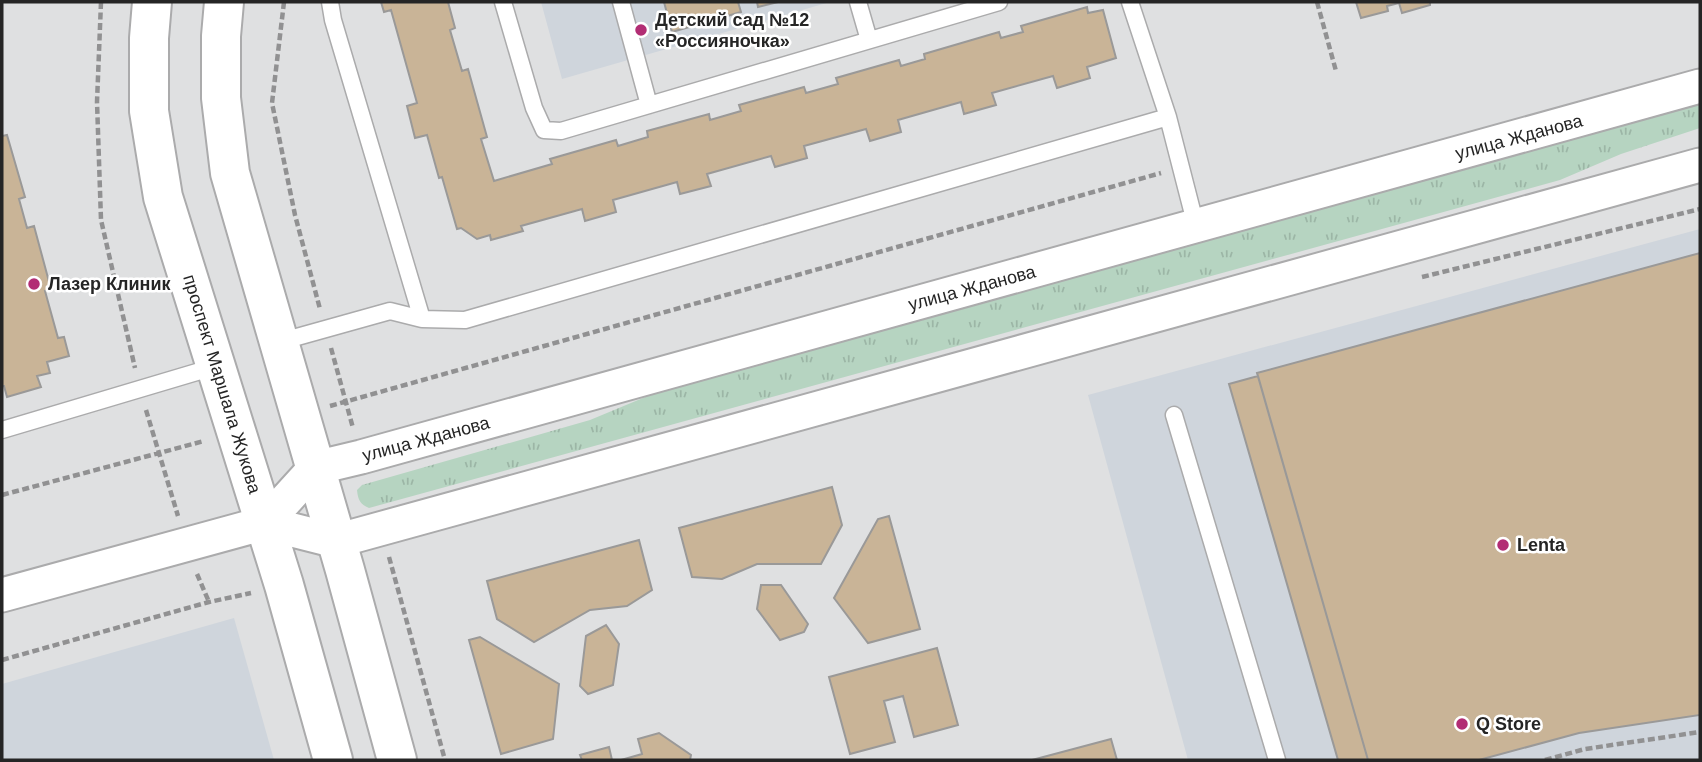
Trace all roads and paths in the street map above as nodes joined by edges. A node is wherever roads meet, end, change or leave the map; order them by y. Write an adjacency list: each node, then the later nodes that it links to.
1 (101, 2): 24 (path)
2 (152, 2): 23 (street, проспект Маршала Жукова)
3 (224, 2): 22 (street)
4 (284, 2): 21 (path)
5 (331, 2): 20 (lane)
6 (503, 2): 15 (lane)
7 (621, 2): 15 (lane)
8 (858, 2): 12 (lane)
9 (999, 2): 12 (lane)
10 (1130, 2): 16 (lane)
11 (1317, 2): 13 (path)
12 (869, 40): 15 (lane)
13 (1336, 71)
14 (1700, 86): 19 (street, улица Жданова)
15 (649, 105)
16 (1168, 117): 18 (lane); 20 (lane)
17 (1700, 165): 35 (street)
18 (1181, 167): 19 (lane); 25 (path)
19 (1196, 226): 31 (street, улица Жданова)
20 (422, 319): 21 (lane)
21 (326, 329): 22 (lane); 25 (path)
22 (279, 342): 26 (street)
23 (217, 366): 24 (lane); 29 (street, проспект Маршала Жукова)
24 (139, 389): 28 (lane); 30 (path)
25 (346, 401): 26 (path); 31 (path)
26 (300, 414): 32 (street)
27 (1174, 415): 44 (lane)
28 (2, 430)
29 (237, 431): 30 (path); 34 (street, проспект Маршала Жукова)
30 (159, 453): 33 (path); 37 (path)
31 (361, 457): 32 (street, улица Жданова)
32 (315, 468): 34 (street); 36 (street)
33 (2, 495)
34 (265, 523): 36 (street); 37 (street); 41 (street, проспект Маршала Жукова)
35 (381, 529): 36 (street); 43 (path)
36 (337, 541): 42 (street)
37 (186, 545): 38 (street); 39 (path)
38 (2, 595)
39 (209, 602)
40 (1700, 732): 45 (path)
41 (333, 760)
42 (397, 760)
43 (445, 760)
44 (1277, 760)
45 (1545, 760)

